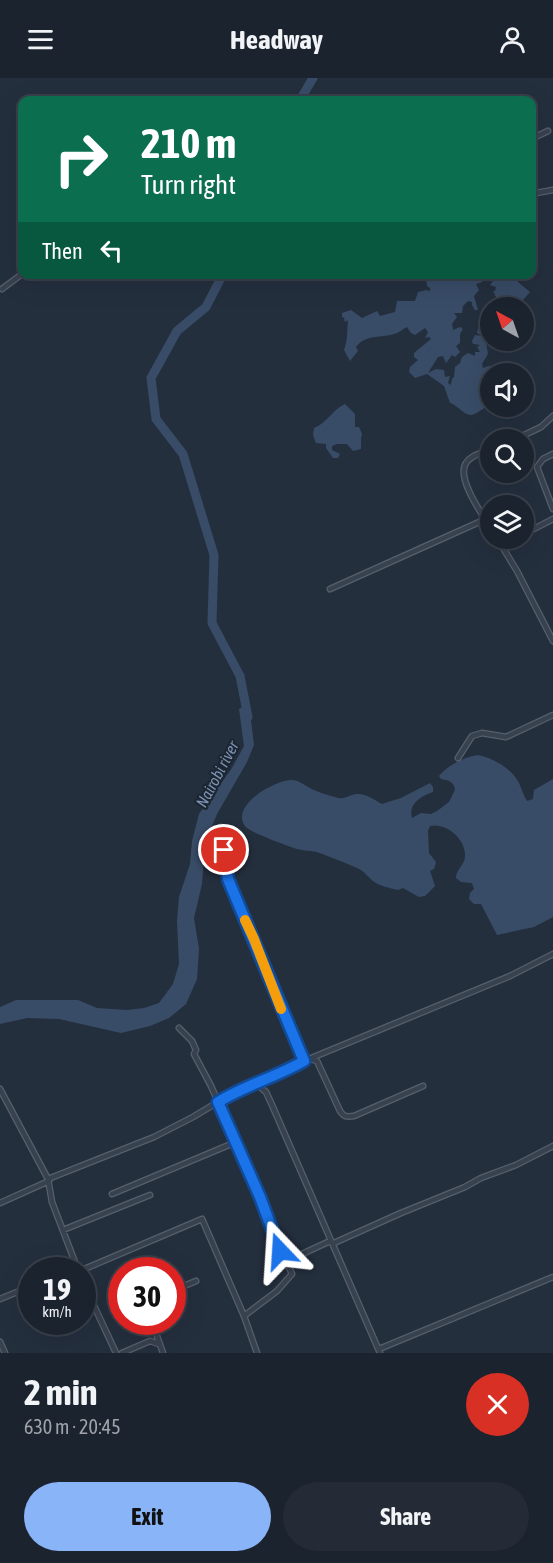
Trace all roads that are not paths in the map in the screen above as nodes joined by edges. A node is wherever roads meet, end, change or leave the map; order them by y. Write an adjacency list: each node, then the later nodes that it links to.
1 (548, 130): 2 (street)
2 (536, 136)
3 (553, 190): 4 (street)
4 (536, 193)
5 (18, 277): 6 (street)
6 (2, 289)
7 (553, 416): 8 (street)
8 (534, 430)
9 (480, 454): 11 (street)
10 (553, 454): 12 (street)
11 (480, 509)
12 (553, 509)
13 (553, 519): 15 (street)
14 (480, 522): 17 (street)
15 (534, 529)
16 (503, 549): 18 (street)
17 (330, 589)
18 (553, 641)
19 (553, 715): 20 (street)
20 (458, 758)
21 (221, 828): 25 (street)
22 (553, 954): 24 (street)
23 (178, 1028): 29 (street)
24 (310, 1059): 25 (street); 27 (street)
25 (304, 1061): 26 (street)
26 (260, 1082): 29 (street); 37 (street)
27 (423, 1086)
28 (0, 1089): 32 (street)
29 (218, 1102): 30 (street); 32 (street)
30 (236, 1142): 33 (street); 40 (street)
31 (553, 1146): 37 (street)
32 (49, 1180): 35 (street); 36 (street)
33 (112, 1194)
34 (150, 1195): 36 (street)
35 (0, 1203)
36 (63, 1230): 38 (street)
37 (334, 1243): 40 (street); 51 (street)
38 (74, 1257)
39 (96, 1263): 47 (street)
40 (288, 1266): 47 (street)
41 (553, 1276): 51 (street)
42 (196, 1281): 43 (street)
43 (186, 1285)
44 (18, 1292): 45 (street)
45 (0, 1299)
46 (96, 1310): 53 (street)
47 (244, 1316): 56 (street)
48 (156, 1335): 50 (street)
49 (0, 1342): 52 (street)
50 (159, 1344): 54 (street); 55 (street)
51 (380, 1351)
52 (5, 1353)
53 (116, 1353)
54 (122, 1353)
55 (163, 1353)
56 (257, 1353)

